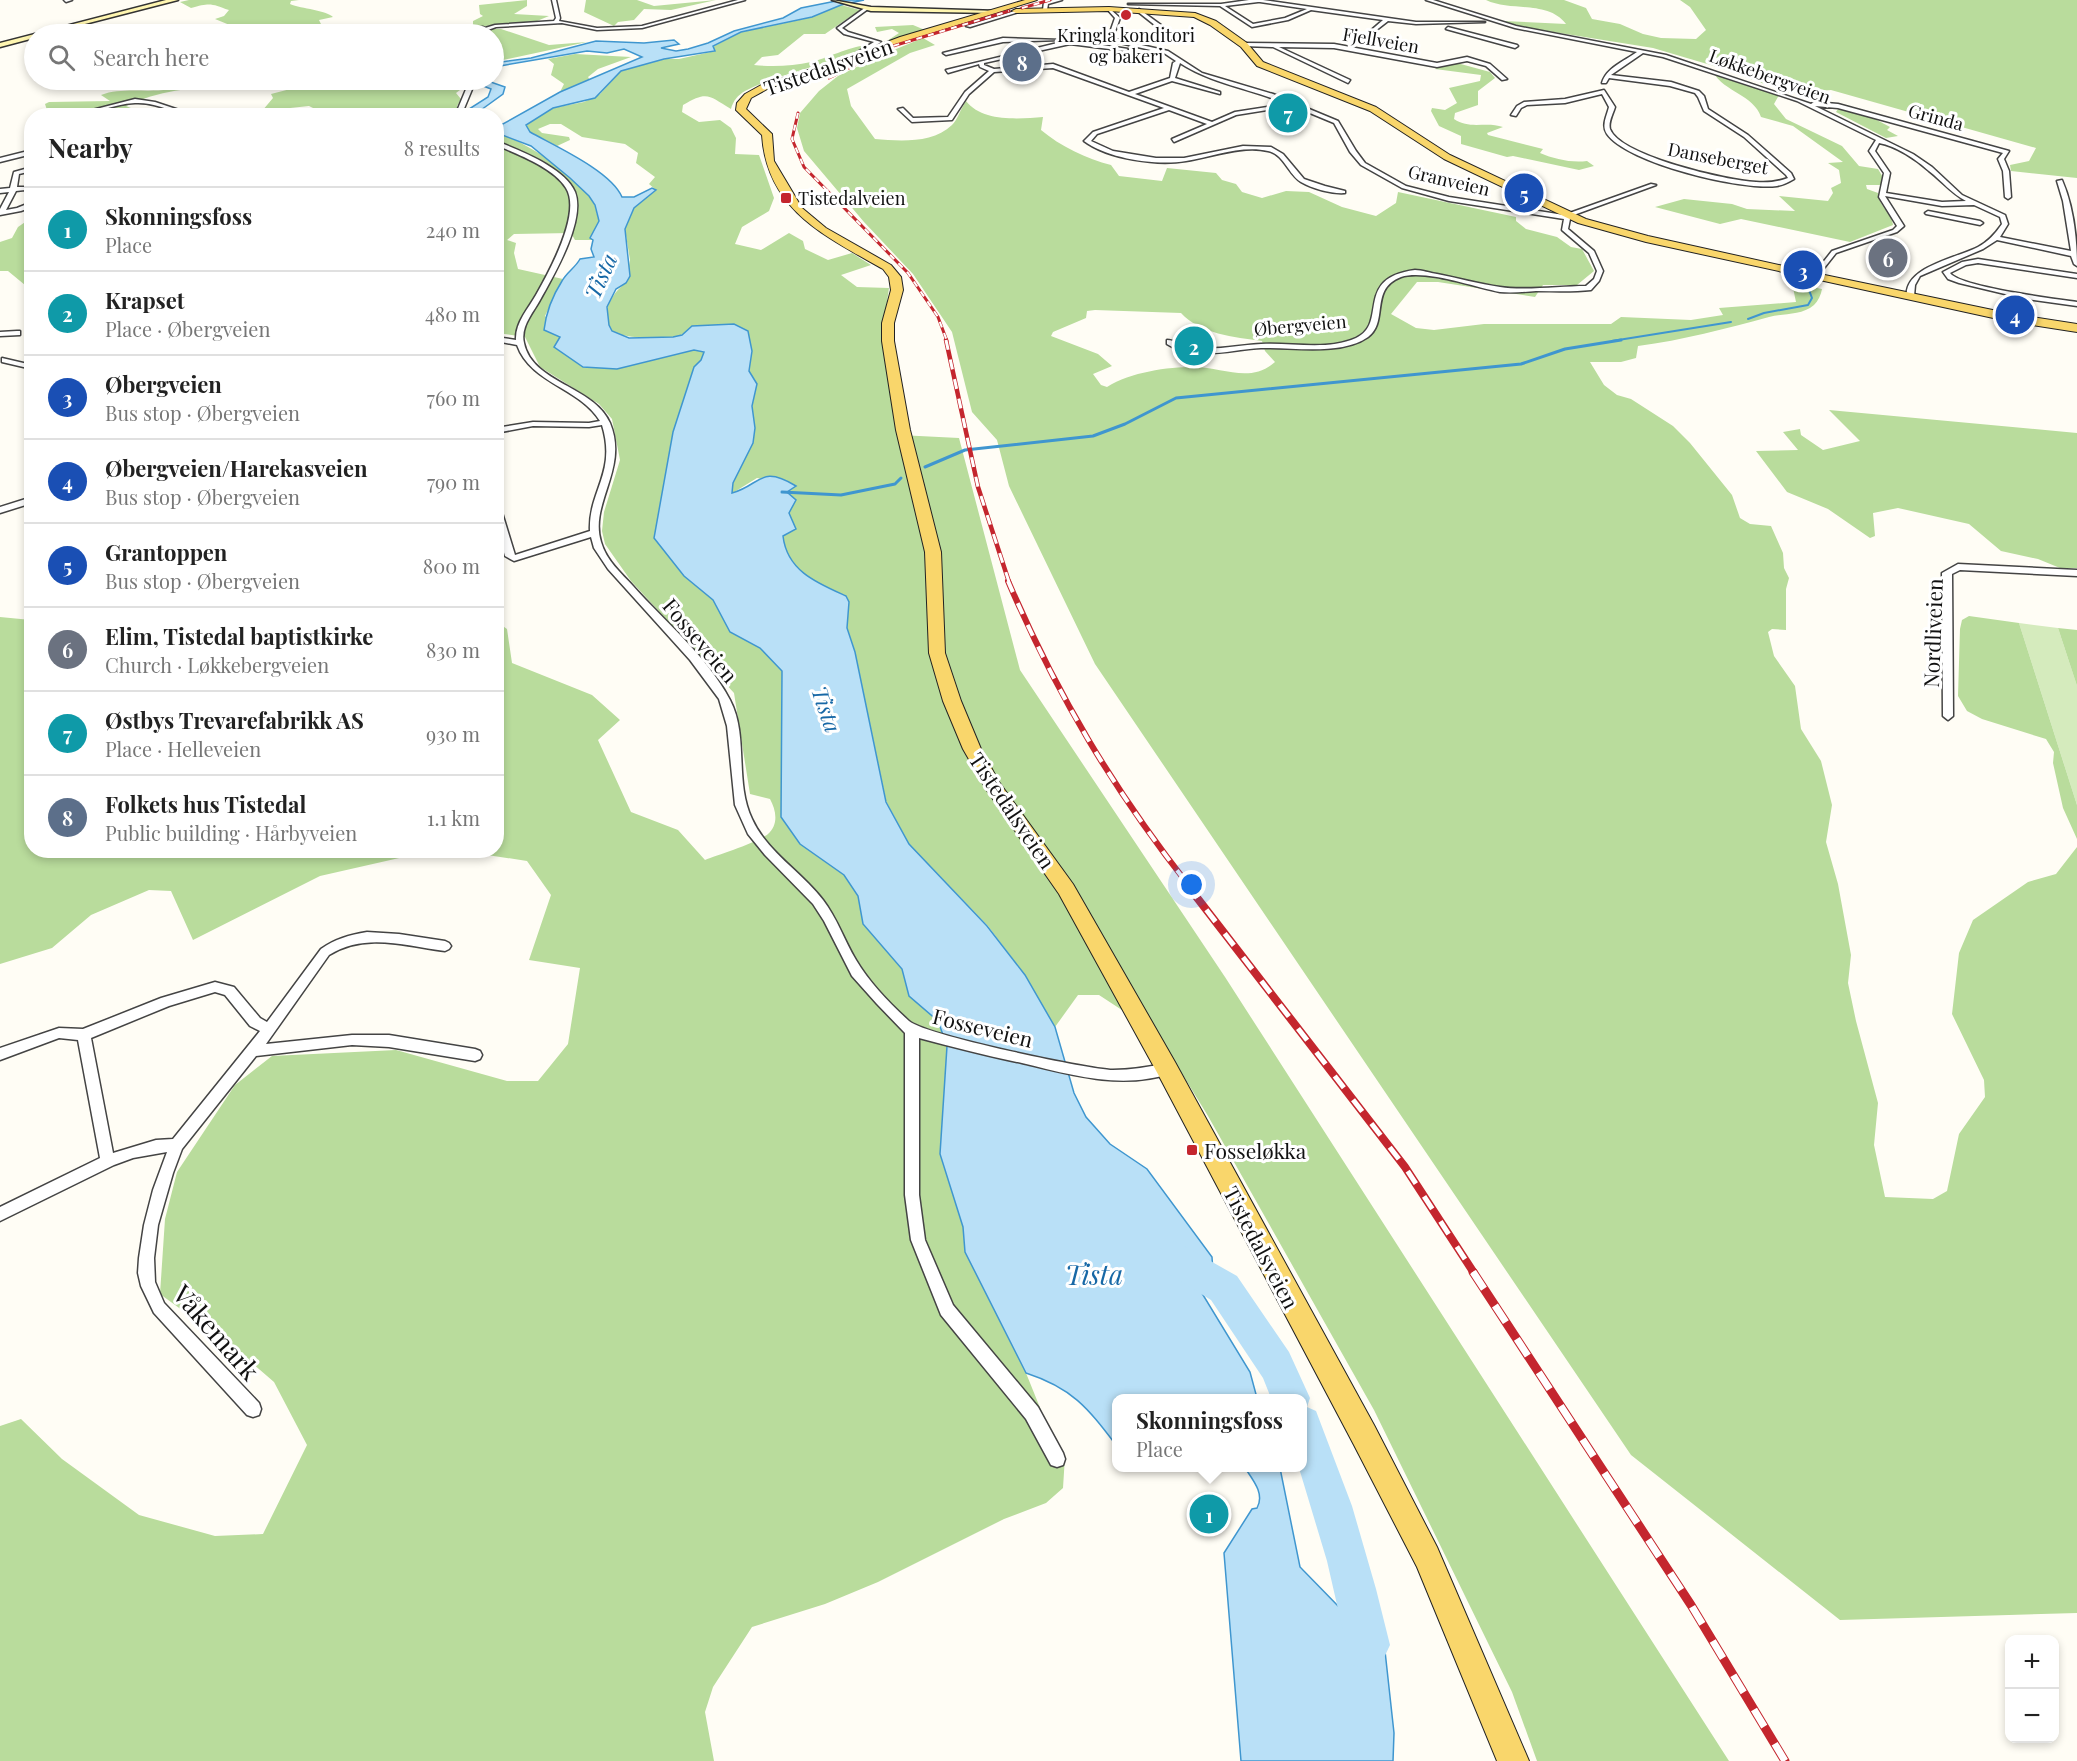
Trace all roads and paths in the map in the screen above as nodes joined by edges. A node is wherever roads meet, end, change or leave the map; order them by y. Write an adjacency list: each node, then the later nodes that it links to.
1 (174, 0): 23 (main road)
2 (554, 0): 22 (street)
3 (743, 0): 22 (street)
4 (836, 0): 12 (main road)
5 (1033, 0): 13 (main road, Tistedalsveien)
6 (1060, 0): 14 (street)
7 (1260, 0): 11 (street); 17 (street)
8 (1428, 0): 21 (street, Løkkebergveien)
9 (1130, 4): 10 (street); 11 (street); 15 (street)
10 (1140, 5): 15 (main road); 27 (street); 32 (main road)
11 (1221, 5): 17 (street)
12 (866, 8): 18 (main road); 38 (street)
13 (1003, 9): 16 (main road); 18 (main road); 19 (main road, Tistedalsveien)
14 (1045, 9): 15 (main road); 16 (main road)
15 (1113, 9): 35 (street, Granveien)
16 (1023, 10): 26 (street)
17 (1309, 10): 20 (street)
18 (974, 11): 19 (main road)
19 (986, 15): 38 (main road, Tistedalsveien)
20 (1387, 19): 24 (street); 28 (street)
21 (1490, 21): 24 (street); 36 (street, Løkkebergveien)
22 (556, 22): 25 (street)
23 (79, 24)
24 (1432, 24): 34 (street)
25 (504, 26)
26 (968, 26)
27 (1163, 29)
28 (1370, 34)
29 (24, 39): 31 (main road)
30 (1070, 42): 35 (street); 37 (street); 40 (street)
31 (0, 45)
32 (1244, 45): 33 (street, Fjellveien); 79 (main road)
33 (1271, 45): 45 (street, Fjellveien); 46 (street)
34 (1515, 46)
35 (1144, 47): 39 (street, Granveien)
36 (1643, 51): 43 (street); 52 (street, Løkkebergveien)
37 (946, 53)
38 (860, 56): 111 (main road, Tistedalsveien)
39 (1180, 61): 44 (street); 51 (street, Granveien)
40 (981, 62): 41 (street); 42 (street)
41 (948, 71)
42 (993, 71): 50 (street); 56 (street)
43 (1606, 76): 48 (street); 48 (street, Danseberget)
44 (1172, 79): 49 (street); 50 (street)
45 (1504, 79)
46 (1348, 81)
47 (469, 90): 55 (street)
48 (1604, 92): 58 (street)
49 (1218, 93)
50 (1128, 94): 57 (street)
51 (1295, 104): 59 (street); 79 (street, Granveien)
52 (1810, 105): 61 (street, Løkkebergveien); 73 (street, Grinda)
53 (105, 108): 54 (street)
54 (169, 108)
55 (461, 108)
56 (901, 109)
57 (1167, 109): 59 (street); 71 (street)
58 (1514, 115)
59 (1211, 123): 60 (street)
60 (1174, 140)
61 (1883, 140): 72 (street); 74 (street, Løkkebergveien)
62 (504, 146): 93 (street)
63 (24, 154): 64 (street)
64 (0, 160)
65 (24, 170): 69 (street)
66 (2060, 181): 82 (street)
67 (1653, 185): 79 (street)
68 (24, 189): 69 (street)
69 (13, 190): 70 (street); 76 (street)
70 (0, 191)
71 (1343, 192)
72 (1883, 194): 75 (street, Løkkebergveien); 84 (street)
73 (2008, 197)
74 (1974, 203): 75 (street, Løkkebergveien); 81 (street, Løkkebergveien)
75 (1942, 204): 78 (street)
76 (24, 208)
77 (1928, 213): 78 (street)
78 (1939, 215): 80 (street)
79 (1569, 217): 84 (main road); 92 (street, Øbergveien)
80 (1980, 223)
81 (1996, 238): 82 (street); 86 (street)
82 (2074, 254): 83 (street)
83 (2077, 264)
84 (1815, 276): 86 (main road)
85 (2077, 276): 87 (street)
86 (1910, 297): 88 (main road)
87 (2077, 304)
88 (2077, 328)
89 (17, 333): 90 (street)
90 (0, 334)
91 (504, 342): 93 (street)
92 (1170, 342)
93 (519, 343): 96 (street)
94 (5, 360): 95 (street)
95 (24, 365)
96 (606, 422): 97 (street); 100 (street)
97 (504, 429)
98 (24, 502): 99 (street)
99 (0, 510)
100 (594, 533): 101 (street); 106 (street, Fosseveien)
101 (504, 535)
102 (2077, 573): 103 (street, Nordliveien)
103 (1948, 716)
104 (445, 946): 105 (street, Våkemark)
105 (269, 1030): 107 (street); 108 (street, Våkemark)
106 (912, 1031): 111 (street, Fosseveien); 116 (street)
107 (84, 1035): 109 (street); 113 (street)
108 (252, 1051): 110 (street); 112 (street, Våkemark)
109 (0, 1054)
110 (475, 1056)
111 (1167, 1069): 117 (main road, Tistedalsveien)
112 (177, 1145): 113 (street); 115 (street, Våkemark)
113 (108, 1162): 114 (street)
114 (0, 1214)
115 (253, 1409)
116 (1057, 1459)
117 (1513, 1761)

